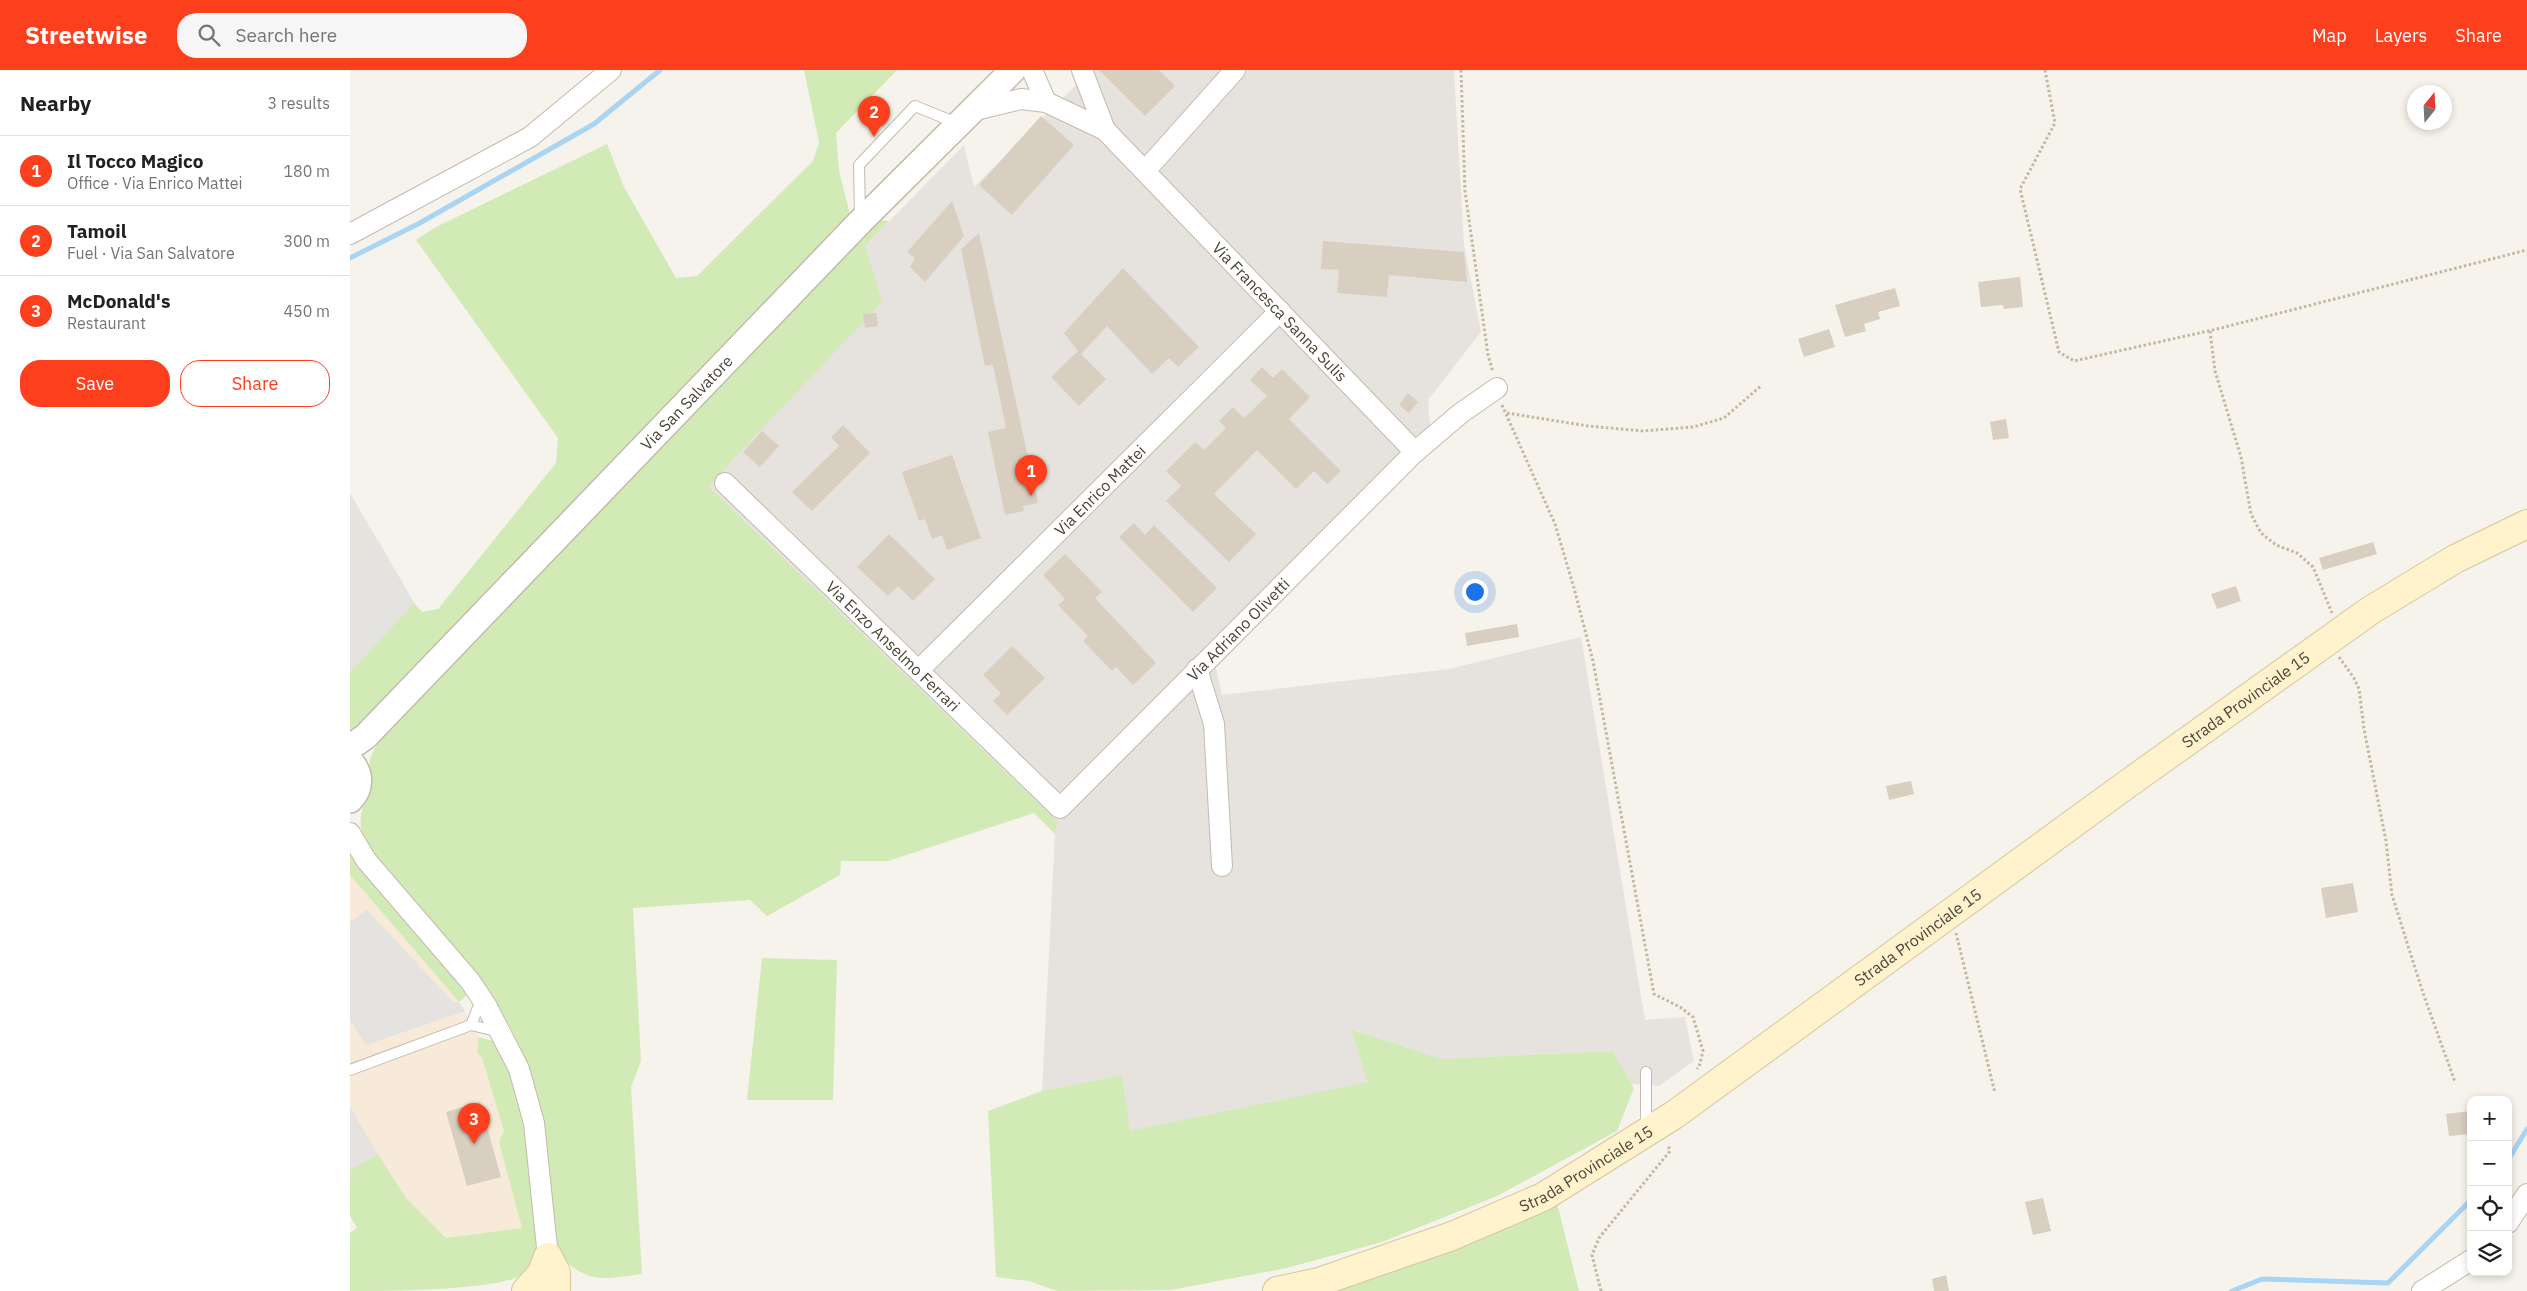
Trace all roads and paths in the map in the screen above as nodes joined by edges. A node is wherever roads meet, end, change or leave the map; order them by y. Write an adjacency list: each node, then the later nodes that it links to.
1 (612, 70): 13 (street)
2 (1012, 70): 9 (street, Via San Salvatore)
3 (1032, 70): 8 (street)
4 (1235, 70): 11 (street)
5 (1461, 70): 18 (path)
6 (2045, 70): 16 (path)
7 (1080, 72): 10 (street, Via Francesca Sanna Sulis)
8 (1046, 102): 9 (street, Via Francesca Sanna Sulis); 10 (street, Via Francesca Sanna Sulis)
9 (968, 117): 12 (street, Via San Salvatore); 12 (lane)
10 (1105, 130): 11 (street, Via Francesca Sanna Sulis)
11 (1145, 171): 15 (street, Via Francesca Sanna Sulis)
12 (860, 222): 26 (street, Via San Salvatore)
13 (350, 234)
14 (2527, 250): 16 (path)
15 (1280, 311): 20 (street, Via Francesca Sanna Sulis); 24 (street, Via Enrico Mattei)
16 (2210, 331): 23 (path)
17 (1762, 385): 19 (path)
18 (1497, 388): 19 (path); 20 (street, Via Adriano Olivetti)
19 (1506, 413): 38 (path)
20 (1415, 452): 25 (street, Via Adriano Olivetti)
21 (725, 483): 24 (street, Via Enzo Anselmo Ferrari)
22 (2527, 524): 23 (main road, Strada Provinciale 15)
23 (2333, 636): 32 (main road, Strada Provinciale 15); 39 (path)
24 (919, 670): 29 (street, Via Enzo Anselmo Ferrari)
25 (1197, 670): 29 (street, Via Adriano Olivetti); 31 (street)
26 (357, 742): 27 (street, Via San Salvatore)
27 (354, 766): 28 (street, Via San Salvatore)
28 (350, 800)
29 (1060, 808)
30 (350, 833): 33 (street)
31 (1222, 866)
32 (1950, 914): 40 (path); 41 (main road, Strada Provinciale 15)
33 (482, 998): 34 (lane); 35 (street)
34 (471, 1025): 35 (lane); 36 (lane)
35 (501, 1032): 45 (street)
36 (350, 1070)
37 (1646, 1072): 41 (lane)
38 (1692, 1073)
39 (2455, 1082)
40 (1995, 1093)
41 (1654, 1128): 46 (main road, Strada Provinciale 15); 47 (path)
42 (2527, 1194): 43 (street)
43 (2512, 1216)
44 (2467, 1263): 48 (street)
45 (544, 1281)
46 (1277, 1291)
47 (1601, 1291)
48 (2422, 1291)

